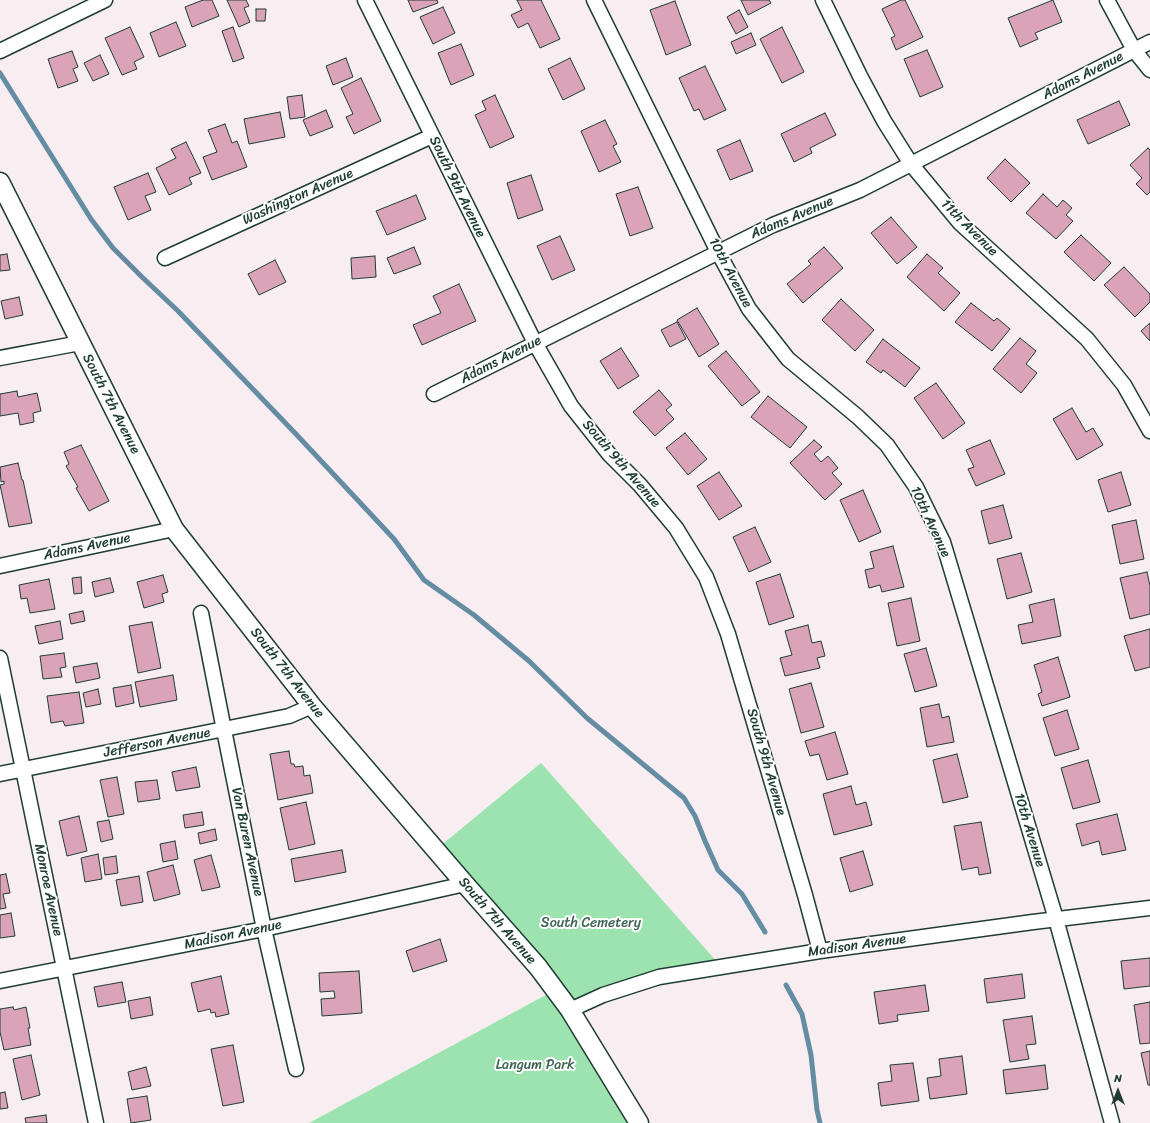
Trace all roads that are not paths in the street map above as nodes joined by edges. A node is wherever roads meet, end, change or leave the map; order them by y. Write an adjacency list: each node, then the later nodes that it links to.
1 (105, 0): 8 (street)
2 (366, 0): 10 (street, South 9th Avenue)
3 (594, 0): 13 (street, 10th Avenue)
4 (822, 0): 11 (street, 11th Avenue)
5 (1107, 0): 7 (street)
6 (1150, 42): 7 (street, Adams Avenue)
7 (1134, 50): 9 (street); 11 (street, Adams Avenue)
8 (0, 51)
9 (1150, 70)
10 (432, 136): 14 (street, Washington Avenue); 16 (street, South 9th Avenue)
11 (911, 164): 13 (street, Adams Avenue); 19 (street, 11th Avenue)
12 (0, 182): 15 (street, South 7th Avenue)
13 (718, 252): 16 (street, Adams Avenue); 30 (street, 10th Avenue)
14 (164, 258)
15 (80, 343): 17 (street); 20 (street, South 7th Avenue)
16 (535, 343): 18 (street, Adams Avenue); 32 (street, South 9th Avenue)
17 (0, 358)
18 (434, 394)
19 (1150, 430)
20 (174, 529): 21 (street, Adams Avenue); 24 (street, South 7th Avenue)
21 (0, 566)
22 (201, 613): 25 (street, Van Buren Avenue)
23 (0, 658): 26 (street, Monroe Avenue)
24 (312, 706): 25 (street, Jefferson Avenue); 28 (street, South 7th Avenue)
25 (224, 730): 26 (street, Jefferson Avenue); 31 (street, Van Buren Avenue)
26 (24, 769): 27 (street, Jefferson Avenue); 33 (street, Monroe Avenue)
27 (0, 774)
28 (464, 884): 31 (street, Madison Avenue); 35 (street, South 7th Avenue)
29 (1150, 908): 30 (street, Madison Avenue)
30 (1056, 920): 32 (street, Madison Avenue); 39 (street, 10th Avenue)
31 (264, 929): 33 (street, Madison Avenue); 36 (street, Van Buren Avenue)
32 (820, 951): 35 (street, Madison Avenue)
33 (64, 969): 34 (street, Madison Avenue); 37 (street, Monroe Avenue)
34 (0, 981)
35 (570, 1010): 38 (street, South 7th Avenue)
36 (296, 1069)
37 (96, 1123)
38 (639, 1123)
39 (1112, 1123)

